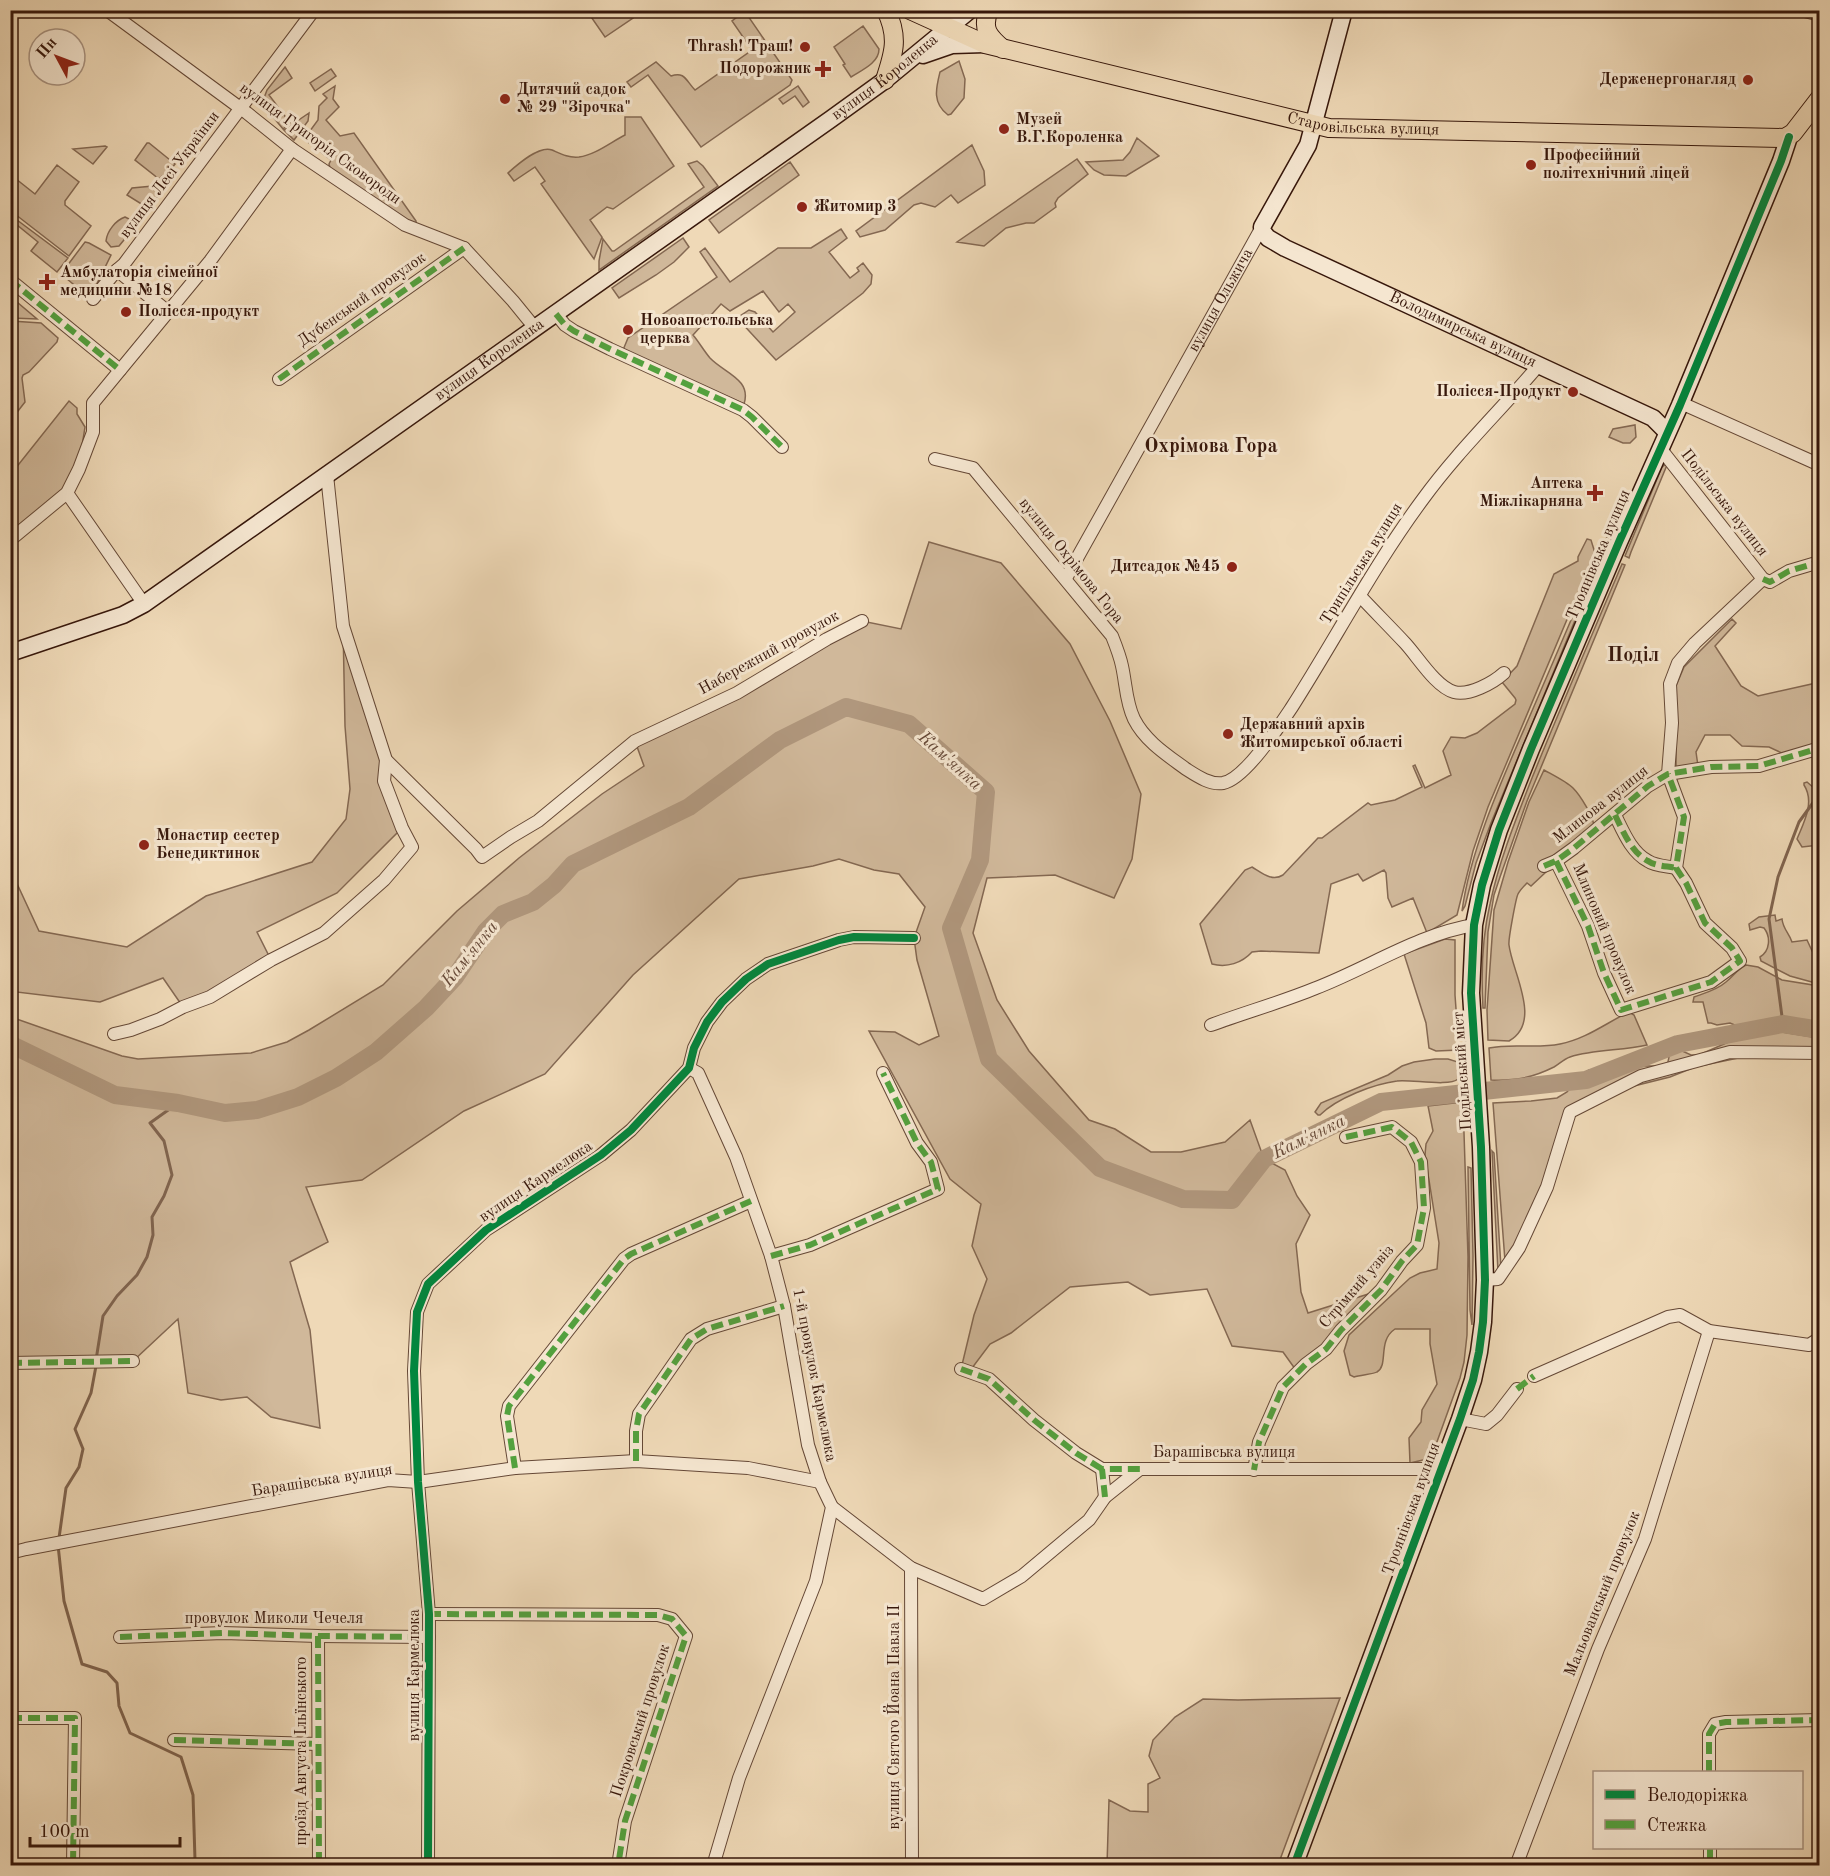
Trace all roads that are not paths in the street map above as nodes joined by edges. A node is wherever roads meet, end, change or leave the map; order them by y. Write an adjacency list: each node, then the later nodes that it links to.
1 (107, 10): 16 (street, вулиця Григорія Сковороди)
2 (314, 10): 16 (street, вулиця Лесі Українки)
3 (886, 10): 14 (main road)
4 (910, 10): 10 (main road, Старовільська вулиця)
5 (970, 10): 10 (street, вулиця Короленка)
6 (988, 10): 12 (main road)
7 (1344, 10): 17 (street, вулиця Ольжича)
8 (1801, 10): 9 (street)
9 (1820, 15)
10 (948, 28): 11 (main road, Старовільська вулиця); 13 (street, вулиця Короленка)
11 (985, 44): 12 (main road, Старовільська вулиця); 13 (street)
12 (1004, 50): 17 (main road, Старовільська вулиця)
13 (901, 67): 14 (street, вулиця Короленка)
14 (885, 80): 26 (street, вулиця Короленка)
15 (1820, 98): 18 (main road, Троянівська вулиця)
16 (240, 108): 19 (street, вулиця Григорія Сковороди); 22 (street, вулиця Лесі Українки)
17 (1314, 124): 18 (main road, Старовільська вулиця); 20 (street, вулиця Ольжича)
18 (1789, 137): 31 (street, Троянівська вулиця)
19 (292, 149): 21 (street, вулиця Григорія Сковороди); 25 (street)
20 (1262, 227): 28 (street, Володимирська вулиця); 41 (street, вулиця Ольжича)
21 (464, 248): 27 (street, вулиця Григорія Сковороди); 30 (street, Дубенський провулок)
22 (117, 270): 24 (street, вулиця Лесі Українки); 25 (street)
23 (10, 279): 29 (street)
24 (93, 299)
25 (168, 312): 29 (street)
26 (556, 314): 27 (street, вулиця Короленка); 33 (street)
27 (535, 328): 37 (street, вулиця Короленка)
28 (1538, 366): 32 (street, Володимирська вулиця); 43 (street, Трипільська вулиця)
29 (120, 370): 38 (street)
30 (279, 379)
31 (1681, 403): 32 (street, Троянівська вулиця); 36 (street)
32 (1667, 432): 34 (street, Троянівська вулиця)
33 (782, 447)
34 (1660, 448): 42 (street, Подільська вулиця); 56 (street, Троянівська вулиця)
35 (934, 459): 41 (street, вулиця Охрімова Гора)
36 (1820, 465)
37 (327, 475): 44 (street, вулиця Короленка); 49 (street, Набережний провулок)
38 (68, 493): 39 (street); 44 (street)
39 (10, 540)
40 (1816, 563): 42 (street, Подільська вулиця)
41 (1065, 578): 51 (street, вулиця Охрімова Гора)
42 (1763, 579): 50 (street, Подільська вулиця)
43 (1360, 596): 47 (street); 51 (street, Трипільська вулиця)
44 (144, 604): 46 (street, вулиця Короленка)
45 (862, 621): 49 (street, Набережний провулок)
46 (10, 653)
47 (1504, 673)
48 (1820, 748): 50 (street, Млинова вулиця)
49 (386, 760): 60 (street)
50 (1668, 774): 52 (street, Млинова вулиця); 55 (street, Подільська вулиця)
51 (1222, 783)
52 (1615, 815): 53 (street, Млинова вулиця); 55 (street)
53 (1557, 861): 54 (street, Млинова вулиця); 55 (street, Млиновий провулок)
54 (1544, 866)
55 (1676, 868)
56 (1474, 925): 58 (street, Троянівська вулиця); 59 (street)
57 (914, 938): 62 (street, вулиця Кармелюка)
58 (1471, 993): 65 (street, Подільський міст)
59 (1211, 1025)
60 (114, 1034)
61 (1820, 1053): 68 (street)
62 (689, 1068): 66 (street, 1-й провулок Кармелюка); 84 (street, вулиця Кармелюка)
63 (883, 1073): 67 (street)
64 (1346, 1137): 83 (street, Стрімкий узвіз)
65 (1481, 1147): 68 (street, Троянівська вулиця)
66 (751, 1202): 67 (street, 1-й провулок Кармелюка); 79 (street)
67 (771, 1256): 69 (street, 1-й провулок Кармелюка)
68 (1485, 1280): 77 (street, Троянівська вулиця)
69 (784, 1306): 78 (street); 85 (street, 1-й провулок Кармелюка)
70 (1709, 1331): 71 (street); 75 (street); 107 (street, Мальованський провулок)
71 (1820, 1338)
72 (133, 1361): 73 (street)
73 (10, 1363)
74 (961, 1369): 80 (street)
75 (1534, 1376)
76 (1517, 1389): 77 (street)
77 (1460, 1419): 82 (street, Троянівська вулиця)
78 (636, 1461): 79 (street, Барашівська вулиця); 85 (street, Барашівська вулиця)
79 (515, 1468): 84 (street, Барашівська вулиця)
80 (1102, 1469): 81 (street); 86 (street)
81 (1140, 1469): 83 (street, Барашівська вулиця); 86 (street, Барашівська вулиця)
82 (1441, 1469): 83 (street, Барашівська вулиця); 106 (street, Троянівська вулиця)
83 (1254, 1470)
84 (418, 1482): 88 (street, Барашівська вулиця); 90 (street, вулиця Кармелюка)
85 (820, 1482): 87 (street, 1-й провулок Кармелюка)
86 (1105, 1497): 89 (street, Барашівська вулиця)
87 (832, 1506): 89 (street, Барашівська вулиця); 104 (street)
88 (10, 1553)
89 (911, 1568): 105 (street, вулиця Святого Йоана Павла II)
90 (429, 1614): 93 (street, вулиця Кармелюка); 103 (street, Покровський провулок)
91 (318, 1636): 92 (street, провулок Миколи Чечеля); 93 (street, провулок Миколи Чечеля); 97 (street, проїзд Августа Ільїнського)
92 (120, 1637)
93 (429, 1637): 102 (street, вулиця Кармелюка)
94 (10, 1718): 100 (street)
95 (1820, 1720): 98 (street)
96 (174, 1740): 97 (street)
97 (318, 1744): 101 (street, проїзд Августа Ільїнського)
98 (1709, 1771)
99 (1710, 1849): 108 (street)
100 (73, 1866)
101 (319, 1866)
102 (428, 1866)
103 (618, 1866)
104 (713, 1866)
105 (912, 1866)
106 (1294, 1866)
107 (1516, 1866)
108 (1710, 1866)

